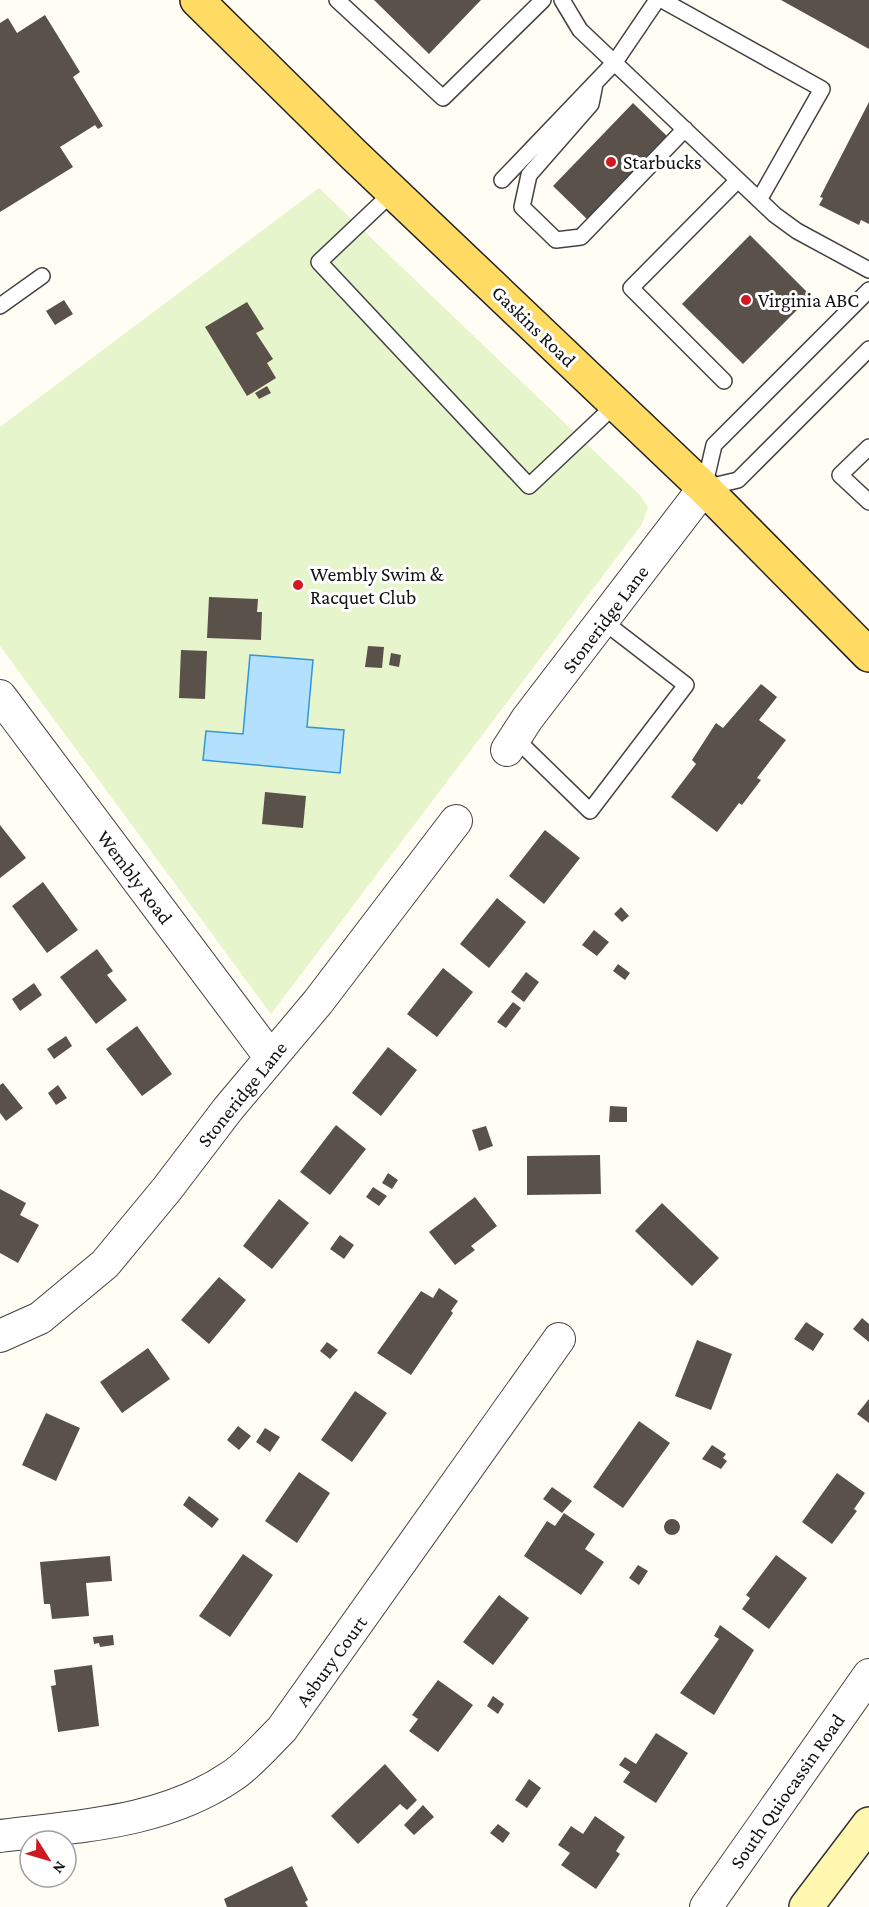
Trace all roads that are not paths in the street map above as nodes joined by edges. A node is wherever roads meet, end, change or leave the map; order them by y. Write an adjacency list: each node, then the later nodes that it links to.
1 (197, 0): 12 (main road, Gaskins Road)
2 (337, 0): 3 (lane)
3 (543, 0)
4 (562, 0): 7 (lane)
5 (657, 0): 7 (lane)
6 (662, 0): 13 (lane)
7 (615, 62): 8 (lane); 9 (lane)
8 (594, 84): 9 (lane); 10 (lane)
9 (685, 129): 11 (lane)
10 (502, 180)
11 (738, 180): 13 (lane); 19 (lane)
12 (393, 192): 20 (main road, Gaskins Road); 20 (lane)
13 (759, 200): 14 (lane)
14 (869, 270)
15 (42, 276): 17 (lane)
16 (869, 290): 22 (lane)
17 (0, 306)
18 (869, 349): 22 (lane)
19 (724, 381)
20 (616, 404): 22 (main road, Gaskins Road)
21 (869, 447): 23 (lane)
22 (704, 488): 24 (street, Stoneridge Lane); 25 (main road, Gaskins Road)
23 (869, 502)
24 (603, 621): 27 (street, Stoneridge Lane); 27 (lane)
25 (869, 655)
26 (0, 696): 29 (street, Wembly Road)
27 (511, 744)
28 (456, 821): 29 (street, Stoneridge Lane)
29 (271, 1058): 30 (street, Stoneridge Lane)
30 (0, 1336)
31 (559, 1339): 34 (street, Asbury Court)
32 (869, 1675): 35 (street, South Quiocassin Road)
33 (869, 1824): 36 (main road)
34 (0, 1836)
35 (706, 1907)
36 (806, 1907)

